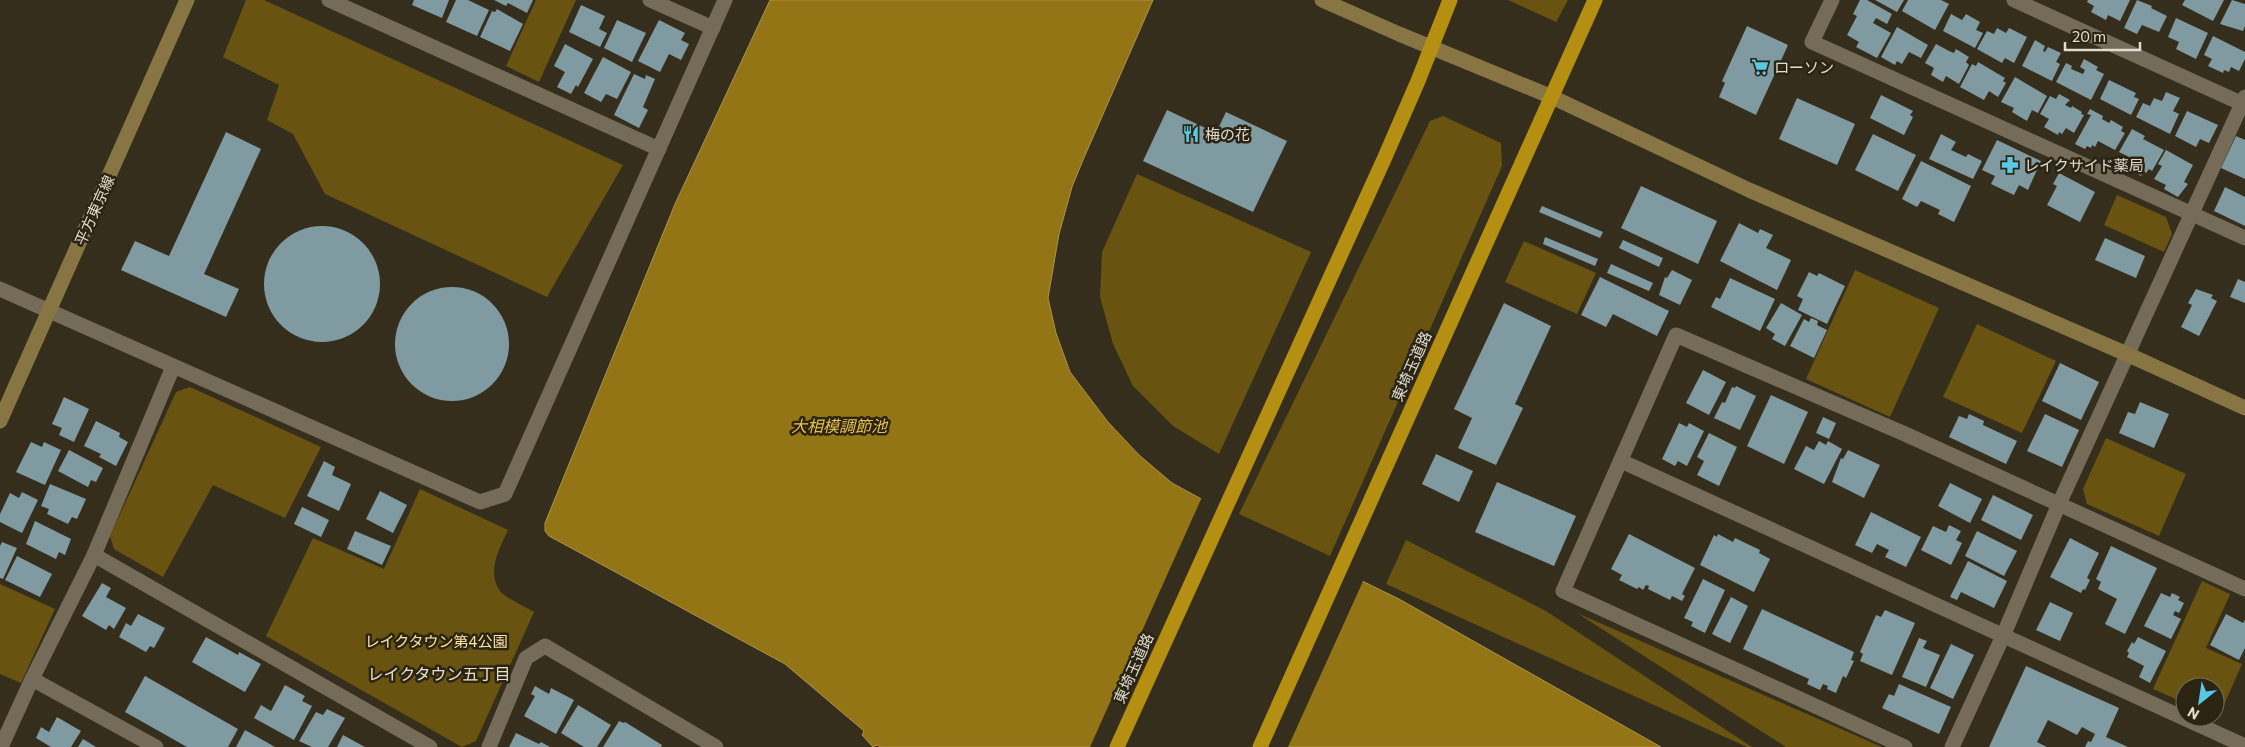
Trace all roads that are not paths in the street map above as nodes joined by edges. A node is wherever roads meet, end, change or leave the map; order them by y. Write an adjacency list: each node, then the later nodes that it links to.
1 (187, 0): 19 (street, 平方東京線)
2 (329, 0): 10 (street)
3 (650, 0): 11 (street)
4 (725, 0): 11 (street)
5 (1322, 0): 12 (street)
6 (1450, 0): 12 (highway, 東埼玉道路)
7 (1595, 0): 13 (highway, 東埼玉道路)
8 (1832, 0): 16 (street)
9 (2014, 0): 14 (street)
10 (348, 4): 15 (street)
11 (713, 28): 15 (street)
12 (1432, 46): 13 (street); 36 (highway, 東埼玉道路)
13 (1552, 97): 20 (street); 37 (highway, 東埼玉道路)
14 (2244, 102): 16 (street)
15 (659, 149): 21 (street)
16 (2191, 214): 17 (street); 20 (street)
17 (2245, 238)
18 (0, 289): 19 (street)
19 (49, 311): 21 (street); 23 (street, 平方東京線)
20 (2129, 355): 22 (street); 25 (street)
21 (173, 367): 26 (street)
22 (2245, 408)
23 (0, 420)
24 (1621, 461): 25 (street); 28 (street); 38 (street)
25 (2059, 504): 27 (street); 28 (street)
26 (94, 555): 29 (street); 33 (street)
27 (2245, 589)
28 (2003, 636): 30 (street); 39 (street)
29 (32, 679): 31 (street); 32 (street)
30 (2245, 746)
31 (1, 747)
32 (156, 747)
33 (430, 747)
34 (489, 747): 35 (street)
35 (716, 747)
36 (1117, 747)
37 (1260, 747)
38 (1905, 747)
39 (1952, 747)

